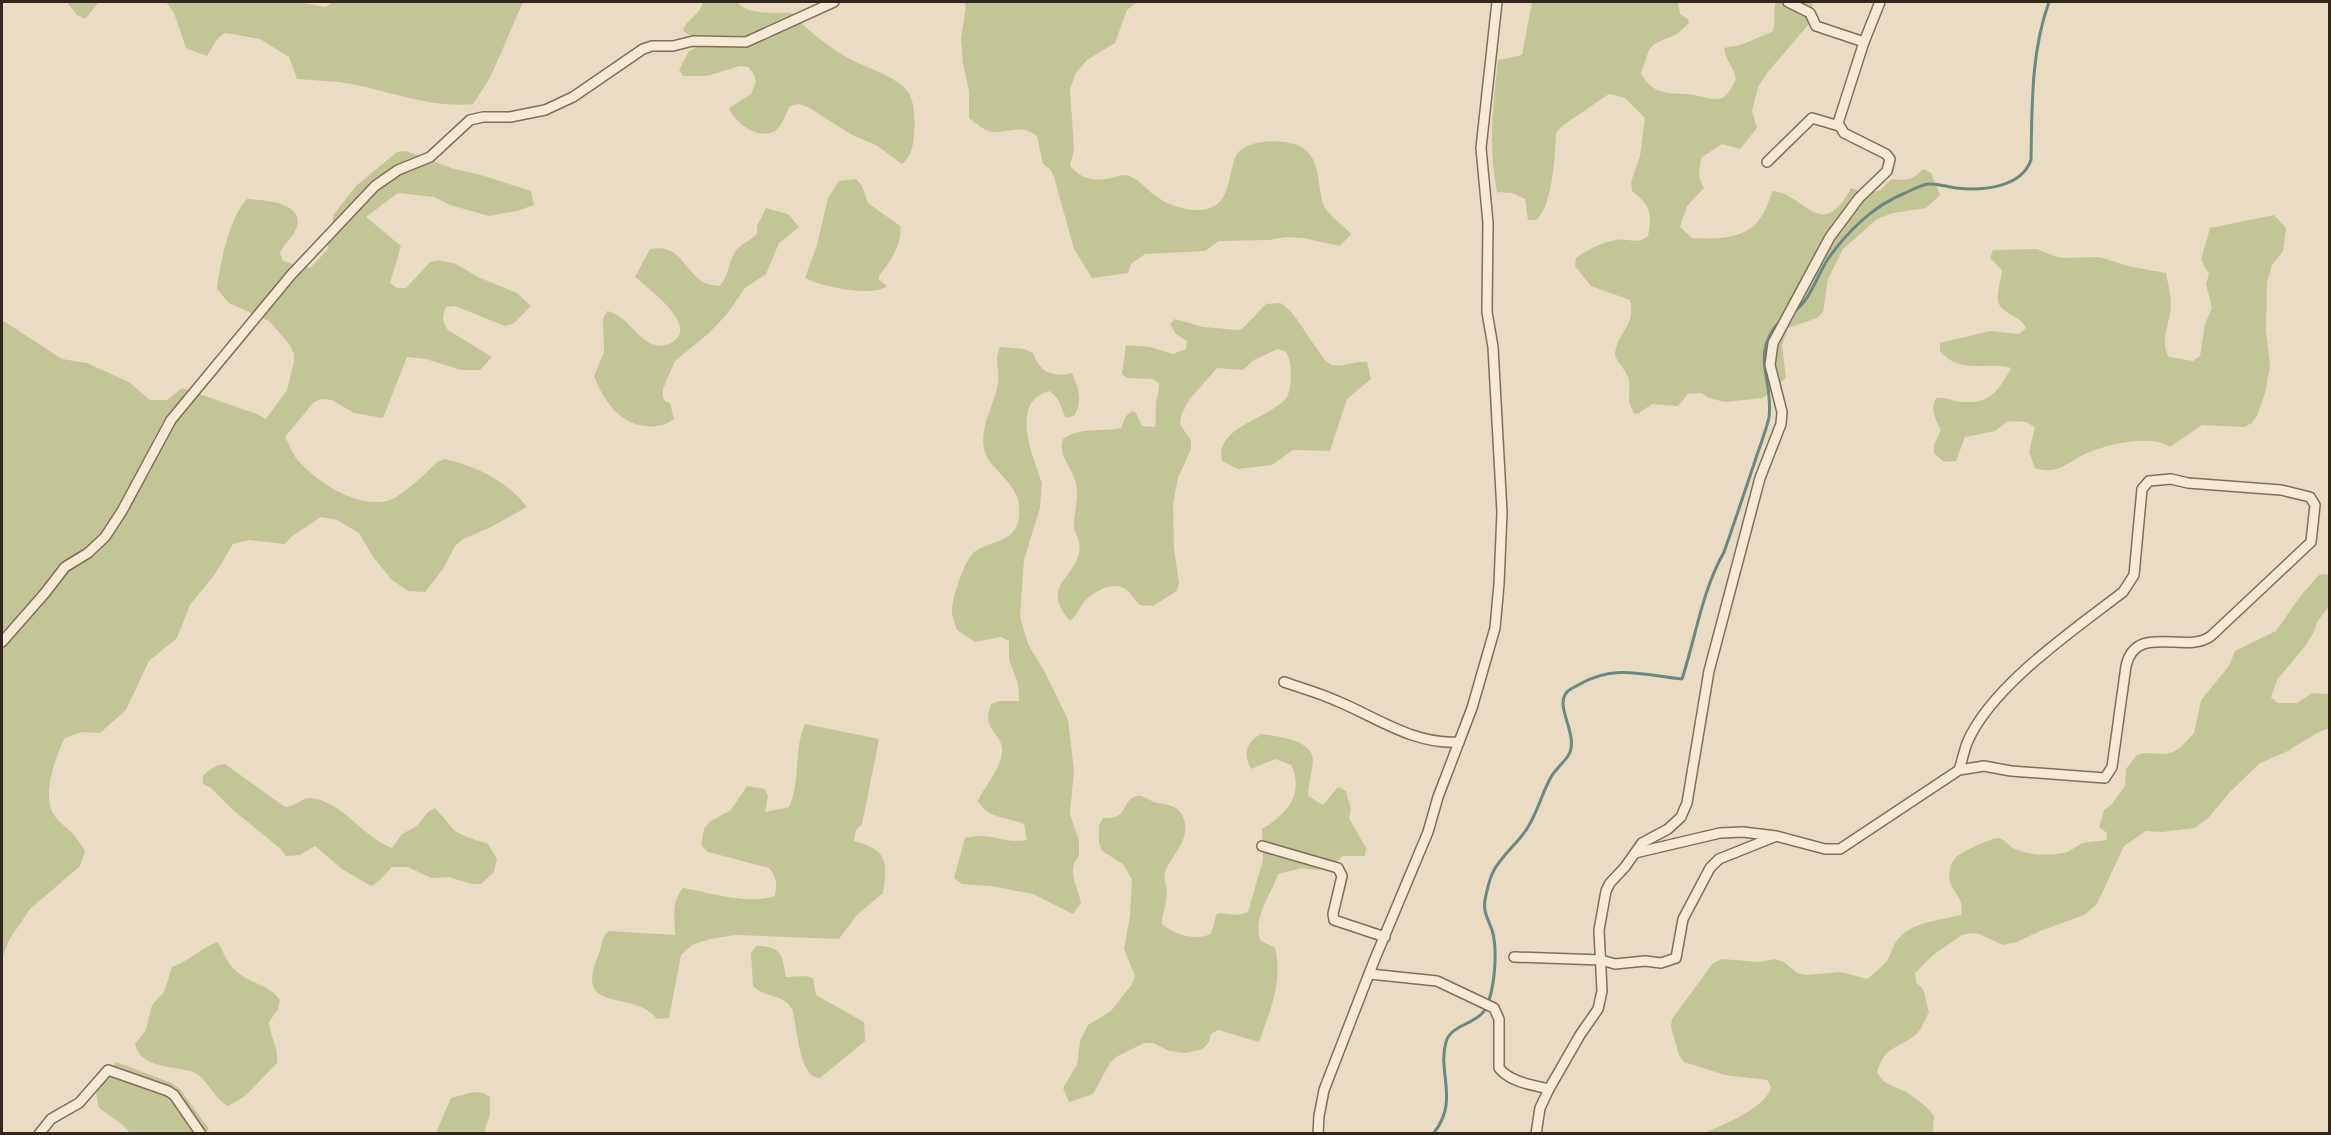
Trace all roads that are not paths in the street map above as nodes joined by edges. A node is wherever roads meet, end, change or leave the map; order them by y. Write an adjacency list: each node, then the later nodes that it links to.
1 (834, 2): 8 (street)
2 (1497, 2): 10 (street)
3 (1788, 2): 5 (street)
4 (1880, 2): 5 (street)
5 (1864, 42): 6 (street)
6 (1839, 126): 7 (street); 14 (street)
7 (1767, 162)
8 (2, 642)
9 (1284, 682): 10 (street)
10 (1459, 742): 15 (street)
11 (1959, 770): 11 (street); 12 (street)
12 (1776, 836): 14 (street); 17 (street)
13 (1262, 846): 15 (street)
14 (1635, 853): 17 (street)
15 (1385, 937): 18 (street)
16 (1514, 957): 17 (street)
17 (1601, 960): 19 (street)
18 (1370, 974): 19 (street); 22 (street)
19 (1549, 1089): 23 (street)
20 (39, 1134): 21 (street)
21 (201, 1134)
22 (1318, 1134)
23 (1536, 1134)

